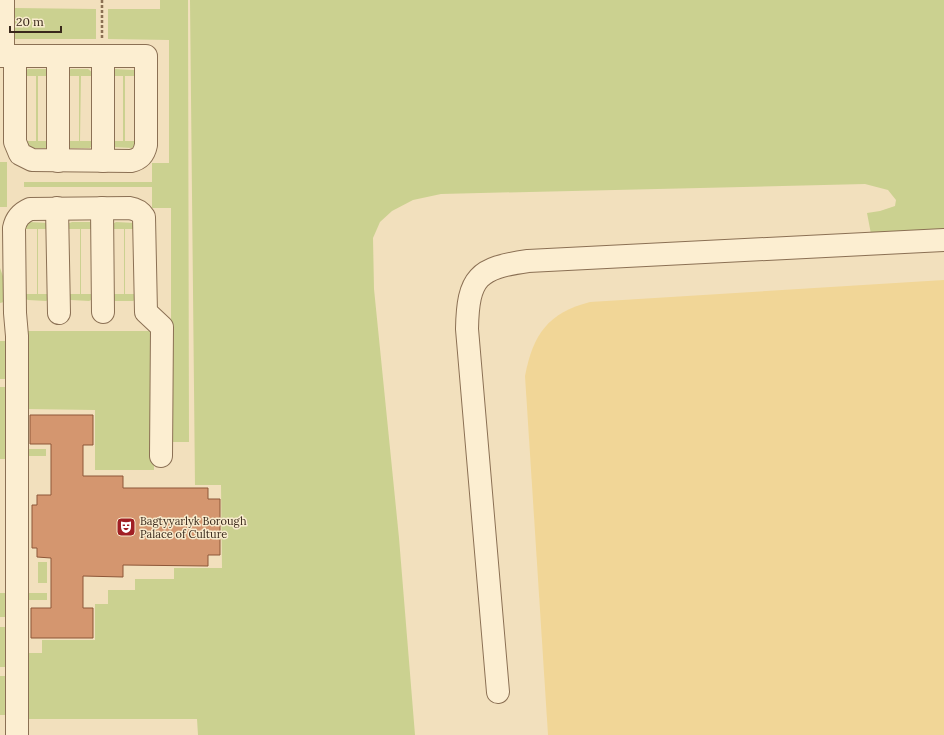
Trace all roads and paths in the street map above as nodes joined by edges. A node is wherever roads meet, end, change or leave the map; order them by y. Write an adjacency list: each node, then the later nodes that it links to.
1 (3, 0): 4 (lane)
2 (102, 0): 3 (path)
3 (103, 48): 5 (lane); 7 (lane); 7 (lane)
4 (6, 56): 5 (lane); 6 (lane)
5 (58, 56): 6 (lane)
6 (58, 161): 7 (lane)
7 (103, 161)
8 (57, 208): 9 (lane); 12 (lane); 14 (lane)
9 (102, 208): 11 (lane); 13 (lane)
10 (944, 240): 15 (lane)
11 (103, 312)
12 (59, 313)
13 (162, 456)
14 (8, 528): 16 (lane)
15 (498, 692)
16 (17, 735)

